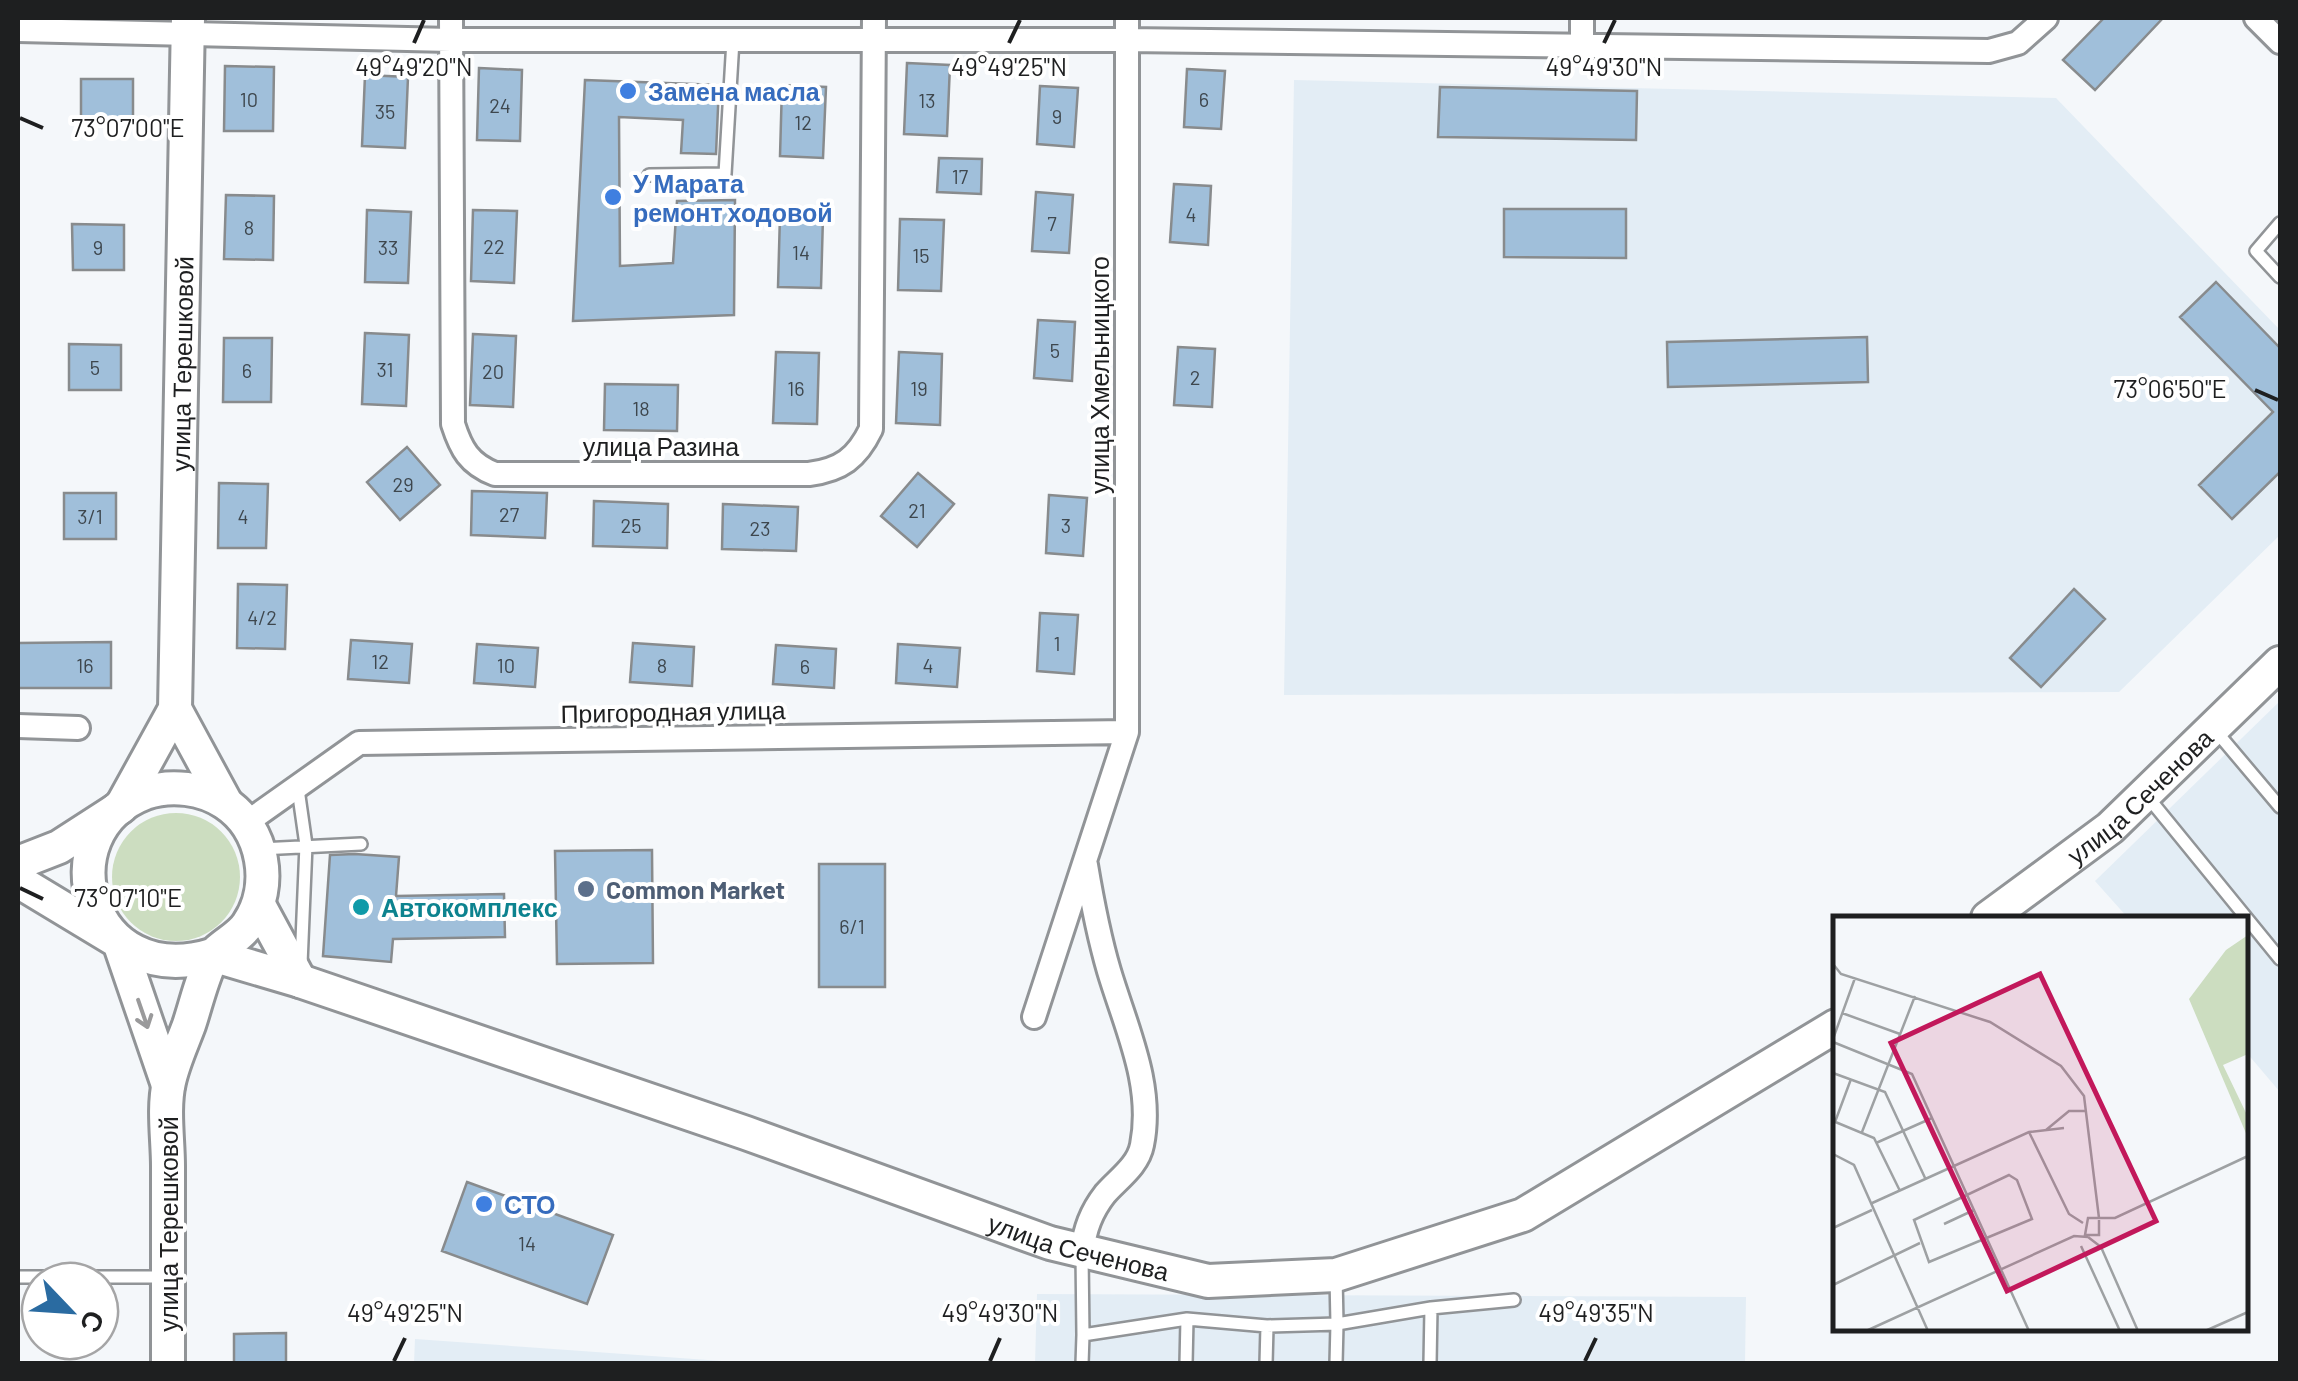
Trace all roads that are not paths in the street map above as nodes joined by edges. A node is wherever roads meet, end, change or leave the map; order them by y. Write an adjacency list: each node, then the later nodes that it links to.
1 (1582, 18): 11 (street)
2 (2046, 18): 11 (street)
3 (2256, 18): 10 (street)
4 (188, 25): 6 (street); 9 (street); 16 (street, улица Терешковой)
5 (874, 28): 6 (street, улица Разина); 7 (street); 8 (street)
6 (451, 29): 7 (street)
7 (733, 29): 12 (lane)
8 (1127, 29): 11 (street); 20 (street, улица Хмельницкого)
9 (18, 30)
10 (2280, 42)
11 (1582, 46)
12 (648, 175)
13 (2280, 223): 14 (lane)
14 (2280, 277)
15 (2279, 668): 19 (street, улица Сеченова)
16 (175, 709): 23 (street, улица Терешковой); 25 (street, улица Терешковой)
17 (18, 726): 18 (street)
18 (78, 728)
19 (2214, 728): 22 (street, улица Сеченова); 24 (lane)
20 (1127, 732): 21 (street, Пригородная улица); 28 (street, улица Хмельницкого)
21 (298, 789): 25 (street, Пригородная улица); 27 (lane)
22 (2145, 794): 32 (street, улица Сеченова); 33 (lane)
23 (121, 807): 25 (street); 29 (street); 35 (street, улица Терешковой)
24 (2280, 807)
25 (244, 825): 27 (lane); 31 (street, улица Терешковой)
26 (361, 844): 27 (lane)
27 (306, 846): 38 (lane)
28 (1085, 857): 39 (street, улица Хмельницкого); 42 (street)
29 (18, 863)
30 (18, 882): 35 (street)
31 (258, 905): 36 (street); 38 (street)
32 (1991, 916)
33 (2245, 916)
34 (2248, 920): 37 (lane)
35 (119, 942): 36 (street); 41 (street, улица Терешковой, one-way to 41)
36 (212, 956): 38 (street, улица Сеченова); 41 (street, улица Терешковой)
37 (2280, 959)
38 (300, 981): 42 (street, улица Сеченова)
39 (1034, 1017)
40 (1833, 1028): 44 (street, улица Сеченова)
41 (168, 1085): 43 (street, улица Терешковой)
42 (1082, 1250): 44 (street, улица Сеченова); 51 (lane)
43 (168, 1276): 45 (lane); 52 (street, улица Терешковой)
44 (1336, 1276): 49 (lane)
45 (18, 1278)
46 (1514, 1300): 47 (lane)
47 (1432, 1308): 49 (lane); 57 (lane)
48 (1187, 1320): 50 (lane); 51 (lane); 54 (lane)
49 (1337, 1324): 50 (lane); 56 (lane)
50 (1267, 1326): 55 (lane)
51 (1083, 1335): 53 (lane)
52 (168, 1364)
53 (1082, 1364)
54 (1186, 1364)
55 (1266, 1364)
56 (1336, 1364)
57 (1430, 1364)

